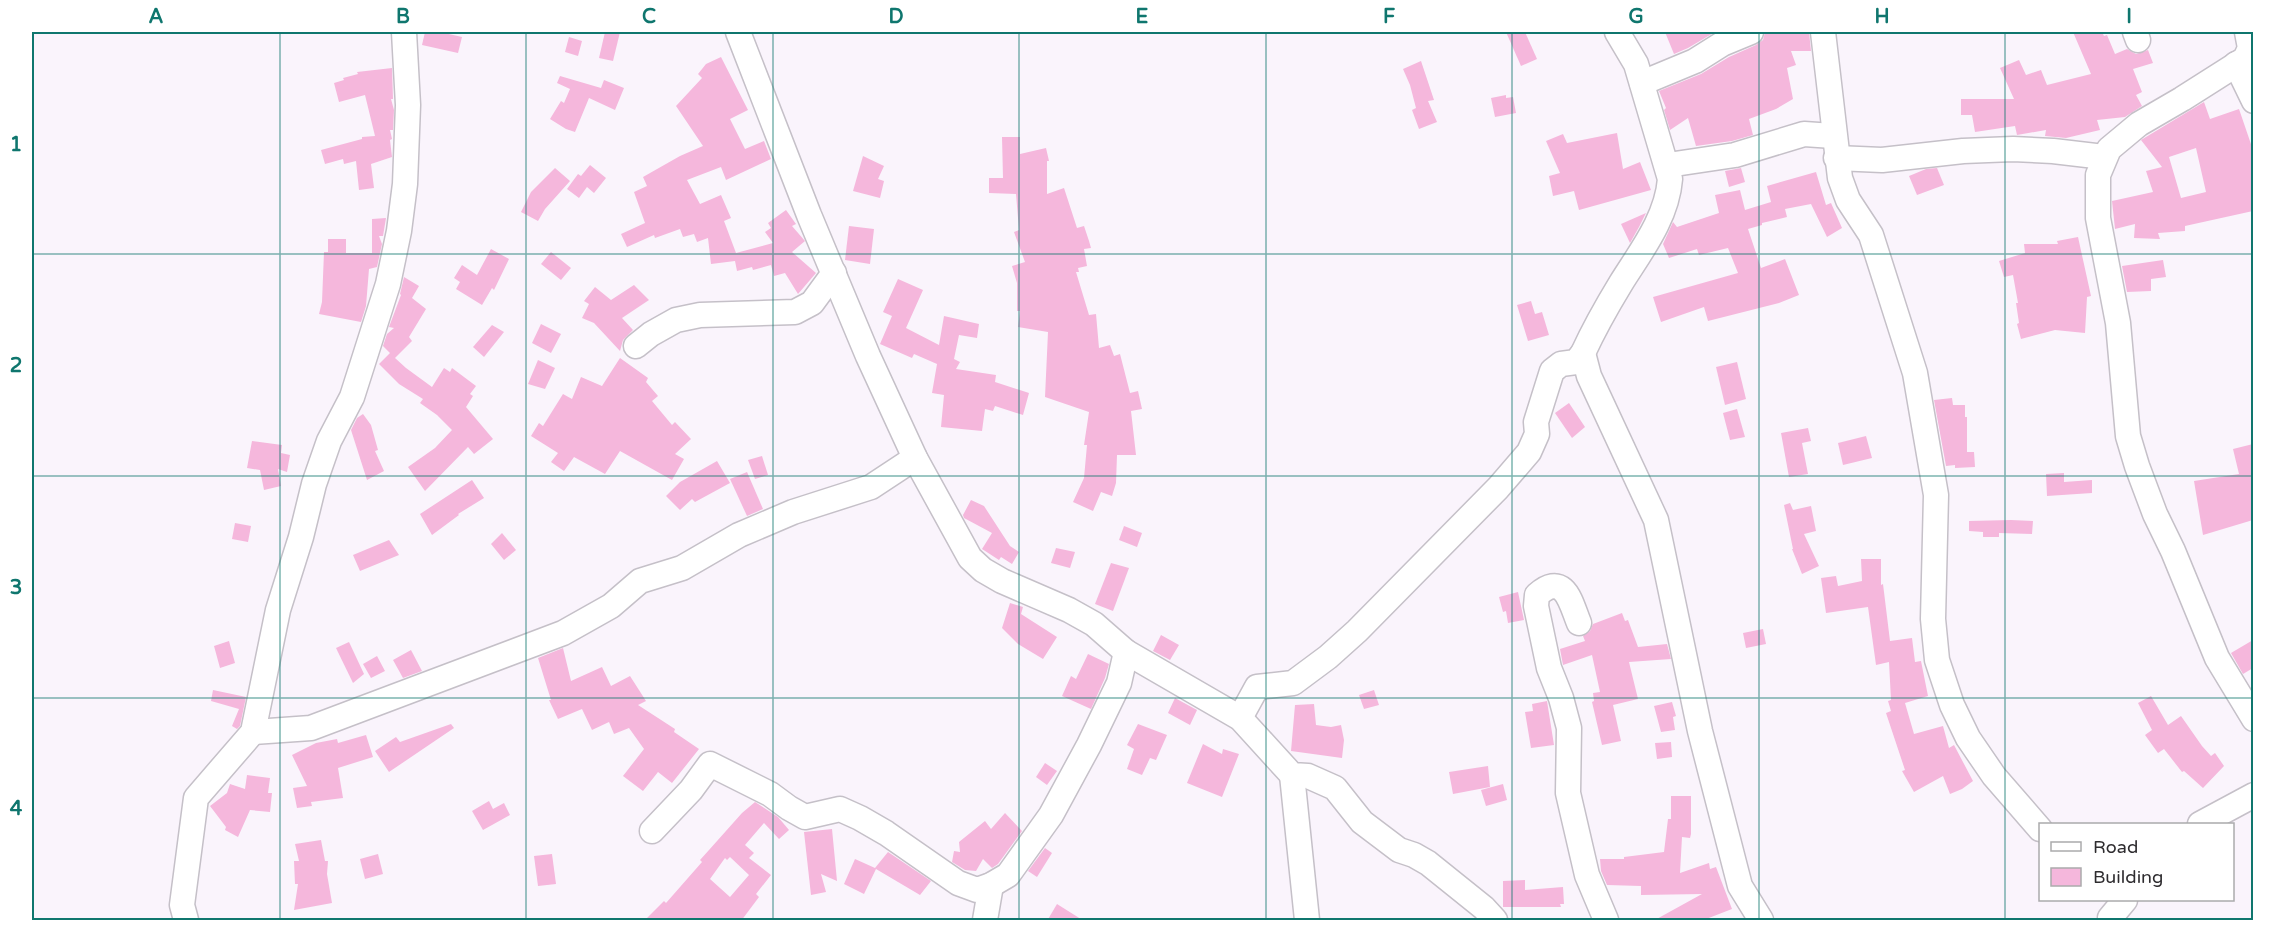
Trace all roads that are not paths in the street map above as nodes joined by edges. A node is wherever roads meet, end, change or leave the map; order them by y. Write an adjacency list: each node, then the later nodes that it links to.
1 (404, 32): 21 (street)
2 (738, 32): 13 (street)
3 (1617, 32): 8 (street)
4 (1751, 32): 8 (street)
5 (1823, 32): 10 (street)
6 (2247, 32): 7 (street)
7 (2236, 64): 9 (street); 11 (street)
8 (1642, 83): 12 (street)
9 (2253, 101)
10 (1835, 147): 11 (street); 12 (street); 25 (street)
11 (2104, 157): 20 (street)
12 (1668, 165): 15 (street)
13 (834, 273): 14 (street); 16 (street)
14 (636, 346)
15 (1583, 353): 19 (street); 35 (street)
16 (915, 458): 18 (street); 21 (street)
17 (1579, 623): 34 (street)
18 (1126, 652): 19 (street); 27 (street)
19 (1240, 718): 22 (street)
20 (2253, 719)
21 (253, 732): 30 (street)
22 (1292, 775): 32 (street); 33 (street)
23 (2253, 795): 24 (street)
24 (2204, 823)
25 (2039, 828)
26 (652, 831): 27 (street)
27 (991, 885): 31 (street)
28 (2124, 901): 29 (street)
29 (2107, 913)
30 (186, 921)
31 (985, 921)
32 (1307, 921)
33 (1495, 921)
34 (1606, 921)
35 (1761, 921)

